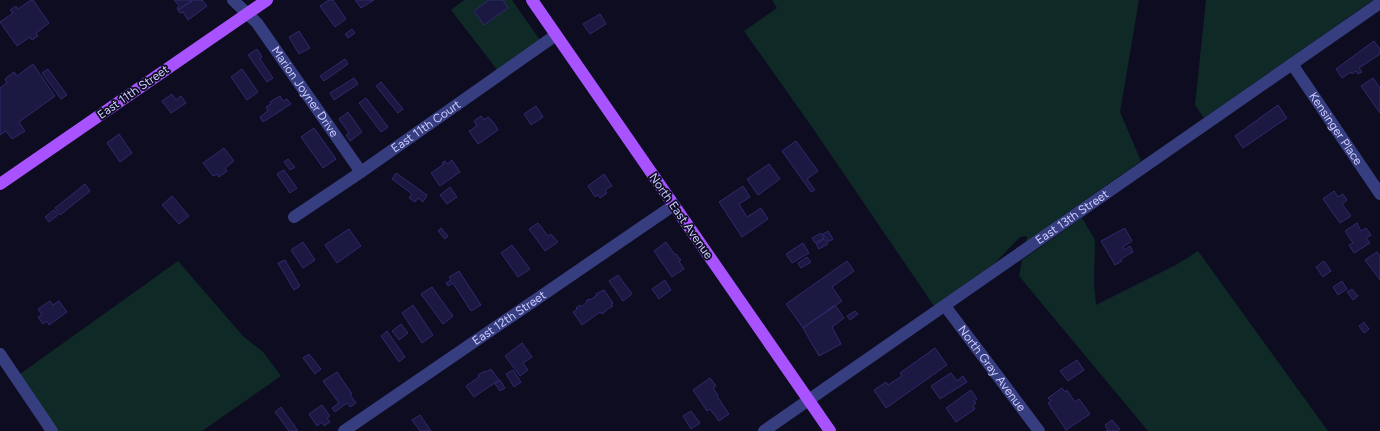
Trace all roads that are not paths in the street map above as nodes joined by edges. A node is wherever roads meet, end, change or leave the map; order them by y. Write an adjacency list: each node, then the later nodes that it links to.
1 (233, 0): 5 (street, Marion Joyner Drive)
2 (266, 0): 5 (main road, East 11th Street)
3 (532, 0): 6 (main road, North East Avenue)
4 (1380, 3): 7 (street, East 13th Street)
5 (246, 14): 8 (street, Marion Joyner Drive); 9 (main road, East 11th Street)
6 (556, 35): 8 (street, East 11th Court); 11 (main road, North East Avenue)
7 (1292, 64): 10 (street, Kensinger Place); 13 (street, East 13th Street)
8 (361, 172): 12 (street, East 11th Court)
9 (0, 184)
10 (1380, 194)
11 (674, 205): 16 (main road, North East Avenue); 18 (street, East 12th Street)
12 (294, 217)
13 (945, 306): 16 (street, East 13th Street); 21 (street, North Gray Avenue)
14 (0, 354): 15 (street)
15 (5, 370): 17 (street)
16 (809, 400): 19 (street, East 13th Street); 20 (main road, North East Avenue)
17 (52, 431)
18 (344, 431)
19 (764, 431)
20 (830, 431)
21 (1039, 431)

